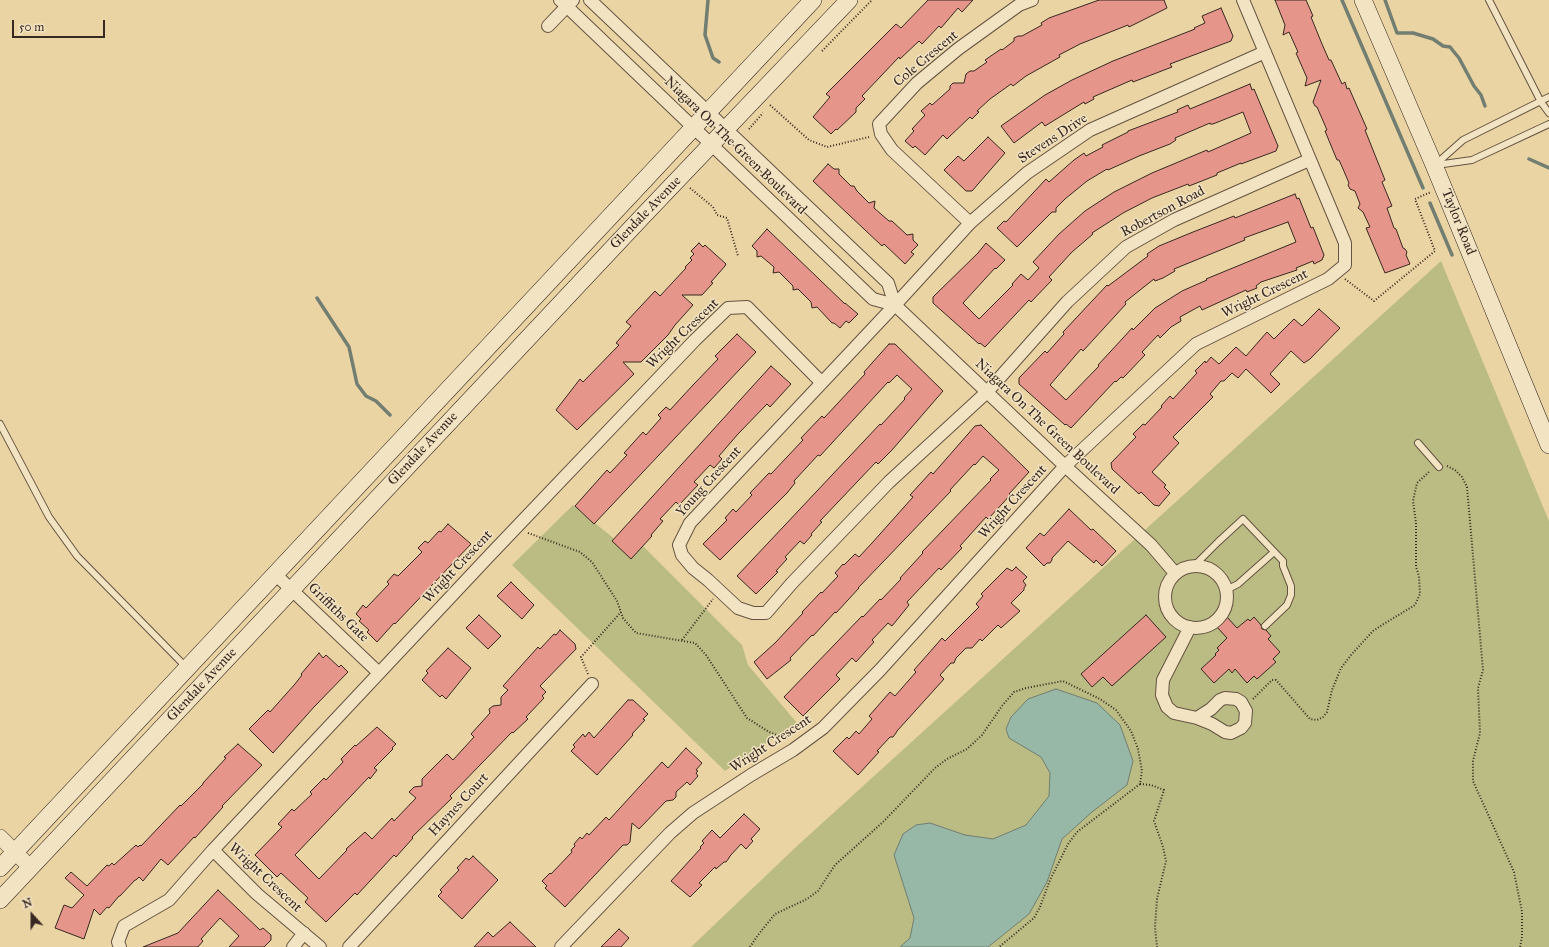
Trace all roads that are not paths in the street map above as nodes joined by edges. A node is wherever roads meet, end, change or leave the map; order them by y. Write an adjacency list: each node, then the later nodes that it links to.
1 (590, 0): 13 (street, Niagara On The Green Boulevard)
2 (813, 0): 13 (main road, Glendale Avenue)
3 (849, 0): 17 (main road, Glendale Avenue)
4 (1032, 0): 21 (street, Cole Crescent)
5 (1243, 0): 10 (street)
6 (1363, 0): 20 (main road, Taylor Road)
7 (1489, 0): 12 (lane)
8 (567, 2): 9 (street); 16 (street, Niagara On The Green Boulevard)
9 (548, 26)
10 (1265, 52): 19 (street); 21 (street, Stevens Drive)
11 (1549, 97): 12 (lane)
12 (1541, 102): 14 (lane); 20 (lane)
13 (708, 112): 16 (main road, Glendale Avenue); 17 (street, Niagara On The Green Boulevard)
14 (1549, 113)
15 (1549, 124): 20 (lane)
16 (694, 128): 18 (street, Niagara On The Green Boulevard); 33 (main road, Glendale Avenue)
17 (726, 130): 18 (main road, Glendale Avenue); 22 (street, Niagara On The Green Boulevard)
18 (711, 145): 22 (street, Niagara On The Green Boulevard); 34 (main road, Glendale Avenue)
19 (1309, 160): 24 (street, Robertson Road); 28 (street, Wright Crescent)
20 (1434, 165): 27 (main road, Taylor Road)
21 (970, 223): 22 (street, Stevens Drive)
22 (895, 305): 23 (street, Young Crescent); 24 (street, Niagara On The Green Boulevard)
23 (821, 382): 24 (street, Young Crescent); 39 (street, Wright Crescent)
24 (987, 392): 28 (street, Niagara On The Green Boulevard)
25 (0, 424): 38 (lane)
26 (1418, 443): 29 (lane)
27 (1549, 445)
28 (1065, 466): 32 (street, Niagara On The Green Boulevard); 53 (street, Wright Crescent)
29 (1439, 466)
30 (1274, 552): 31 (lane); 35 (lane); 36 (lane)
31 (1195, 566): 32 (street); 35 (street)
32 (1175, 573): 37 (street)
33 (275, 574): 34 (street, Griffiths Gate); 38 (main road, Glendale Avenue)
34 (291, 589): 39 (street, Griffiths Gate); 45 (main road, Glendale Avenue)
35 (1226, 590): 37 (street)
36 (1265, 626)
37 (1190, 627): 41 (street)
38 (187, 668): 44 (main road, Glendale Avenue)
39 (379, 673): 43 (street, Wright Crescent)
40 (592, 684): 52 (street, Haynes Court)
41 (1197, 718): 41 (street)
42 (0, 837): 44 (street)
43 (213, 850): 48 (street, Wright Crescent); 49 (street)
44 (15, 852): 45 (street); 46 (main road, Glendale Avenue)
45 (30, 867): 47 (main road, Glendale Avenue)
46 (0, 868)
47 (0, 900)
48 (304, 934): 50 (street, Wright Crescent); 51 (street, Wright Crescent)
49 (120, 947)
50 (293, 947)
51 (320, 947)
52 (349, 947)
53 (561, 947)

